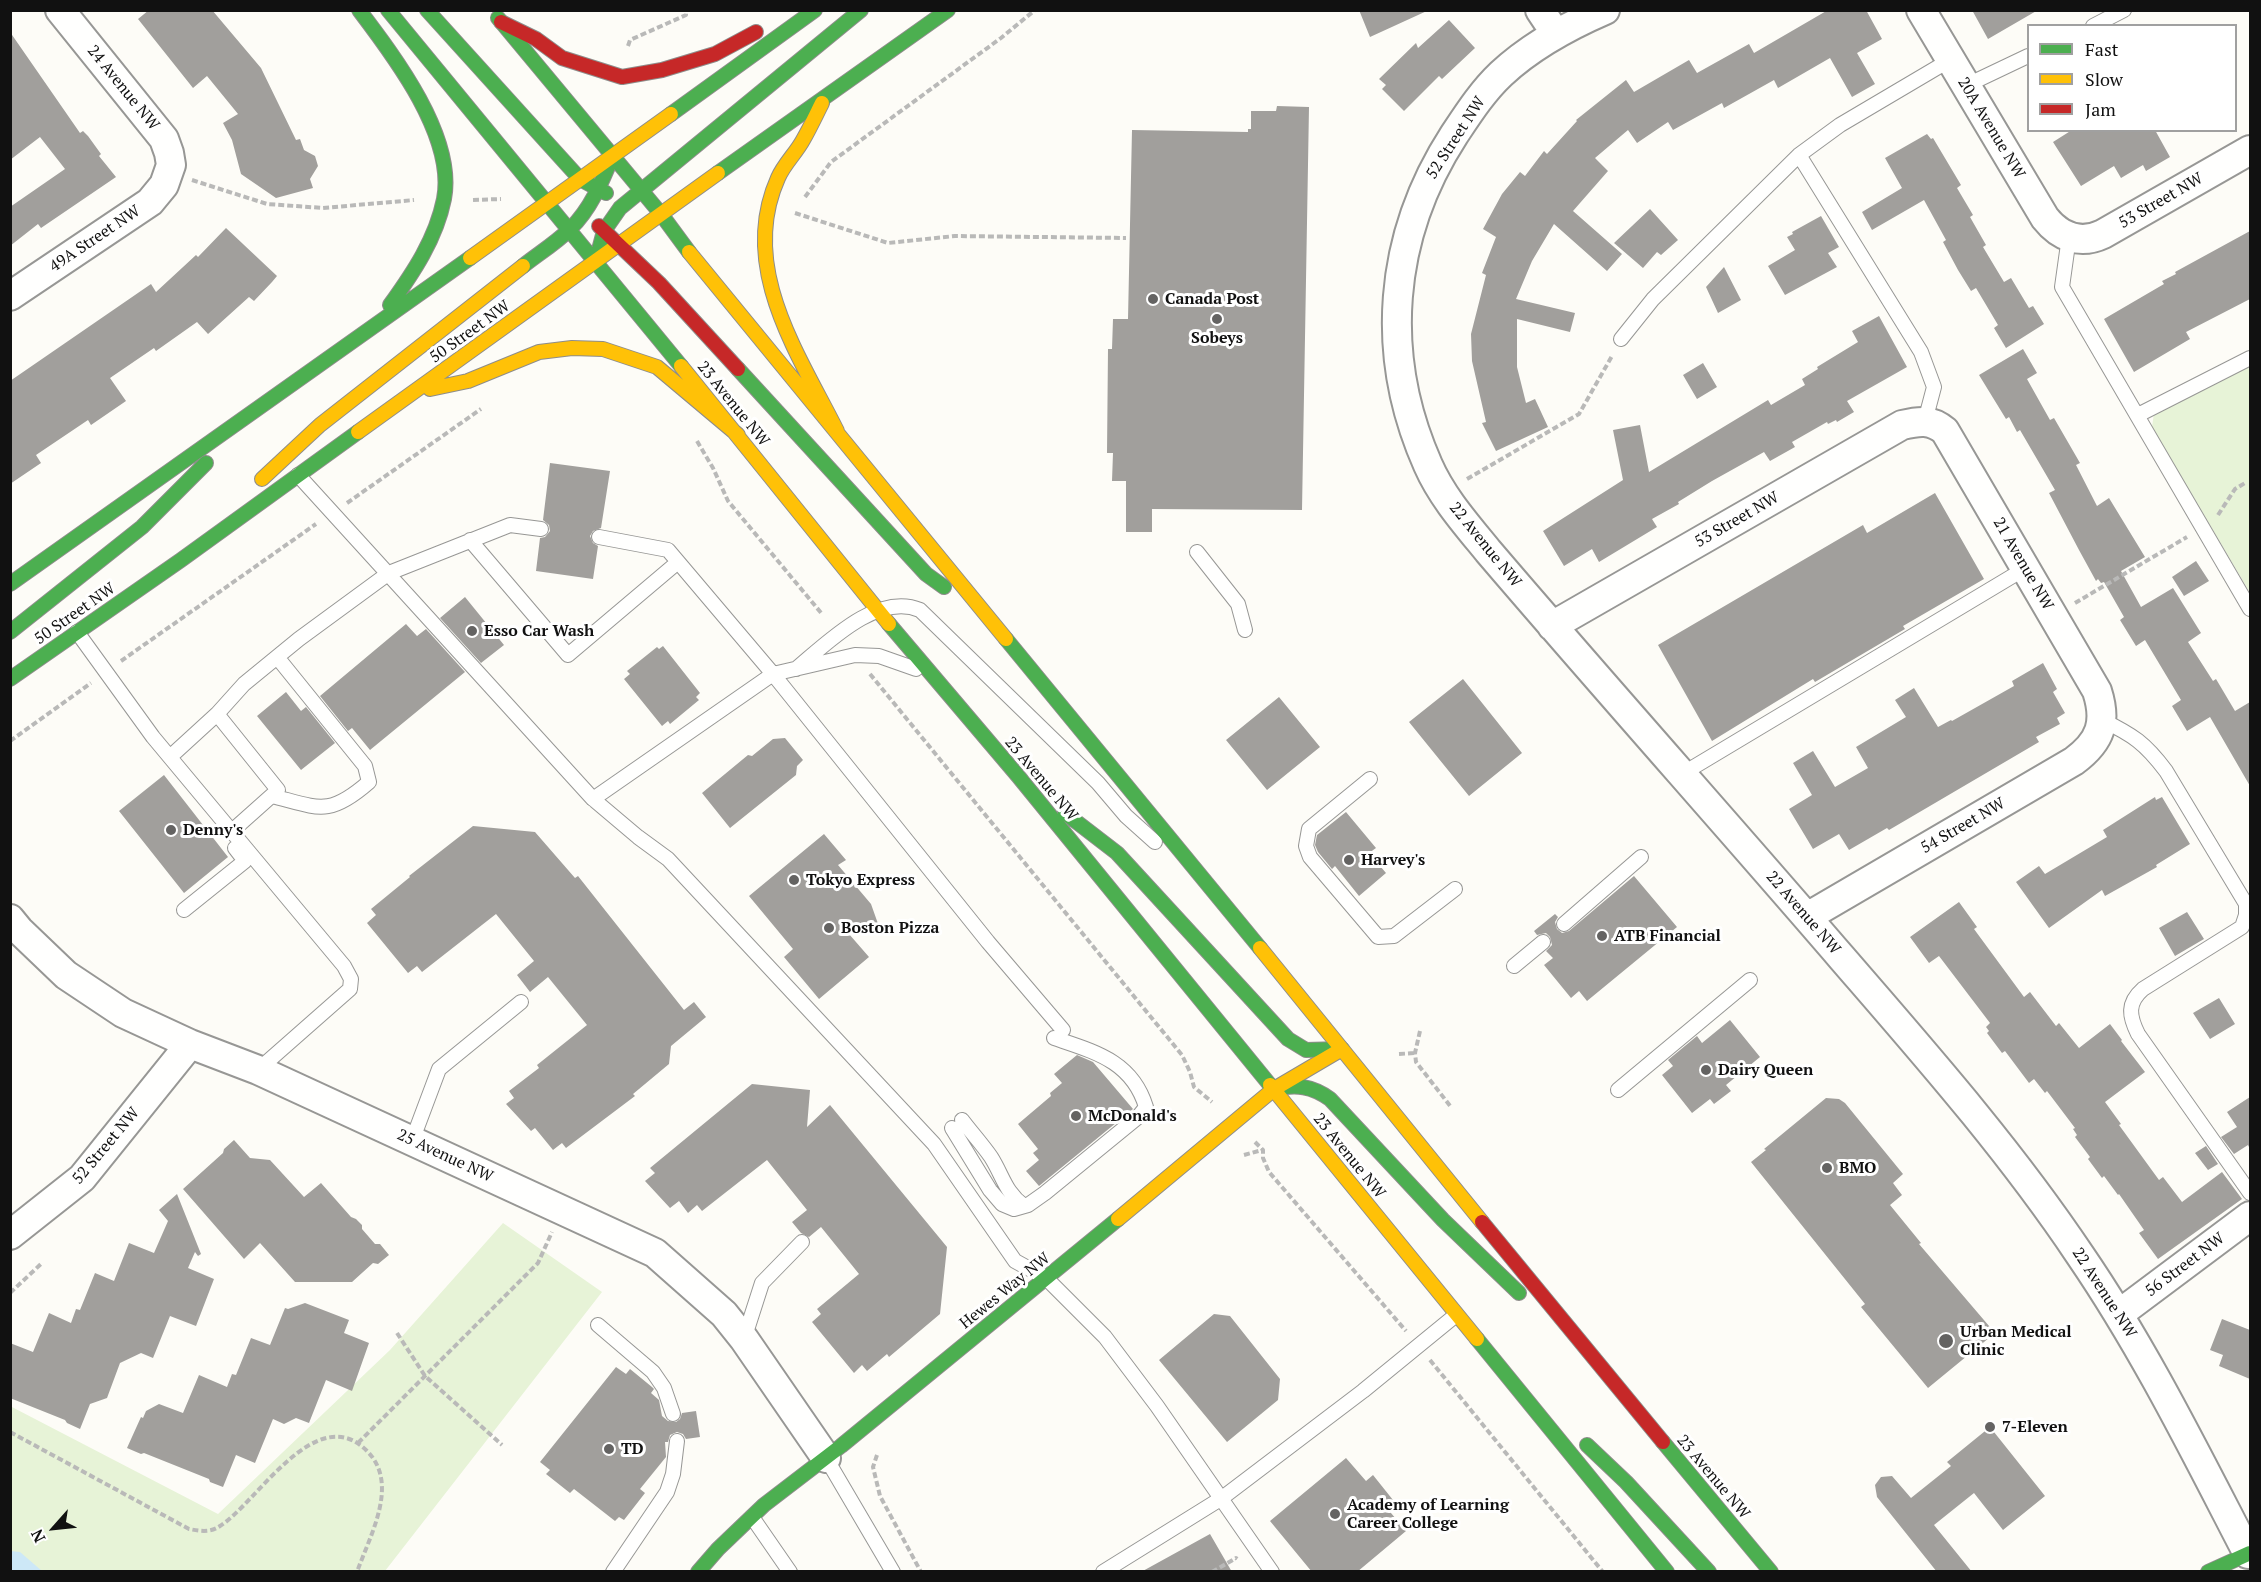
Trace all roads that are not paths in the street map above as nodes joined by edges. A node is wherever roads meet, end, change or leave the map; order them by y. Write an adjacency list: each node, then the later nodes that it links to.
1 (60, 10): 24 (street, 24 Avenue NW)
2 (358, 10): 39 (main road)
3 (388, 10): 29 (main road, 23 Avenue NW)
4 (427, 10): 25 (main road)
5 (491, 10): 14 (main road, 23 Avenue NW)
6 (804, 10): 14 (main road)
7 (815, 10): 23 (main road)
8 (861, 10): 27 (main road)
9 (948, 10): 20 (main road, 50 Street NW)
10 (1539, 10): 16 (street)
11 (1605, 10): 16 (street, 52 Street NW)
12 (1921, 10): 18 (street, 20A Avenue NW)
13 (2124, 10): 15 (lane)
14 (501, 22): 23 (main road, 23 Avenue NW)
15 (2096, 24)
16 (1556, 34): 37 (street, 52 Street NW)
17 (2027, 56): 19 (lane)
18 (1950, 60): 19 (street, 20A Avenue NW); 22 (lane)
19 (1965, 86): 34 (street, 20A Avenue NW)
20 (824, 99): 31 (main road, 50 Street NW); 46 (main road)
21 (2250, 150): 34 (street, 53 Street NW)
22 (1799, 155): 40 (lane); 45 (lane)
23 (612, 157): 25 (main road); 26 (main road); 27 (main road, 23 Avenue NW)
24 (169, 173): 38 (street, 49A Street NW)
25 (580, 179): 26 (main road); 29 (main road)
26 (599, 190): 28 (main road); 30 (main road)
27 (640, 190): 28 (main road); 31 (main road, 23 Avenue NW)
28 (628, 201): 31 (main road); 33 (main road)
29 (546, 203): 30 (main road); 32 (main road, 23 Avenue NW); 39 (main road)
30 (575, 209): 32 (main road); 33 (main road)
31 (661, 214): 35 (main road, 50 Street NW); 46 (main road, 23 Avenue NW)
32 (570, 229): 36 (main road, 23 Avenue NW); 49 (main road)
33 (604, 231): 35 (main road); 36 (main road)
34 (2069, 237): 44 (lane)
35 (619, 244): 36 (main road, 50 Street NW); 62 (main road)
36 (596, 261): 42 (main road, 50 Street NW); 47 (main road, 23 Avenue NW)
37 (1400, 270): 63 (street, 22 Avenue NW)
38 (10, 296)
39 (375, 326): 43 (main road)
40 (1621, 339)
41 (2250, 358): 44 (lane)
42 (414, 393): 47 (main road); 48 (main road, 50 Street NW)
43 (257, 410): 59 (main road); 65 (main road)
44 (2138, 415): 60 (lane)
45 (1925, 421): 57 (street, 21 Avenue NW); 63 (street, 53 Street NW)
46 (837, 431): 62 (main road, 23 Avenue NW)
47 (738, 435): 61 (main road, 23 Avenue NW)
48 (297, 474): 56 (main road, 50 Street NW); 58 (lane)
49 (255, 486)
50 (239, 502): 56 (main road)
51 (541, 529): 53 (lane)
52 (599, 537): 55 (lane)
53 (470, 540): 55 (lane); 58 (lane)
54 (1197, 552): 64 (lane)
55 (678, 562): 69 (lane)
56 (175, 564): 66 (main road, 50 Street NW)
57 (2026, 568): 73 (street, 21 Avenue NW); 76 (lane)
58 (389, 573): 67 (lane); 80 (lane)
59 (10, 584)
60 (2250, 609)
61 (878, 610): 68 (lane); 70 (main road, 23 Avenue NW); 83 (lane)
62 (995, 624): 83 (main road, 23 Avenue NW)
63 (1552, 626): 76 (street, 22 Avenue NW)
64 (1245, 630)
65 (10, 632)
66 (77, 632): 71 (main road, 50 Street NW); 74 (lane)
67 (277, 657): 72 (lane); 79 (lane)
68 (796, 669): 69 (lane); 70 (lane)
69 (773, 674): 80 (lane); 98 (lane)
70 (932, 674): 77 (main road, 23 Avenue NW)
71 (10, 679)
72 (218, 714): 75 (lane); 79 (lane)
73 (2102, 720): 86 (street, 54 Street NW); 100 (lane)
74 (160, 746): 75 (lane); 85 (lane)
75 (170, 757): 81 (lane)
76 (1682, 774): 86 (street, 22 Avenue NW)
77 (1018, 776): 94 (main road); 96 (main road, 23 Avenue NW)
78 (1370, 779): 84 (lane)
79 (272, 796): 81 (lane)
80 (593, 799): 104 (lane)
81 (232, 831): 95 (lane)
82 (1641, 857): 88 (lane)
83 (1204, 881): 94 (main road, 23 Avenue NW)
84 (1455, 889)
85 (184, 910)
86 (1807, 917): 105 (street, 22 Avenue NW)
87 (10, 919): 93 (street, 25 Avenue NW)
88 (1564, 924)
89 (1543, 942): 90 (lane)
90 (1514, 966)
91 (1750, 980): 97 (lane)
92 (521, 1002): 99 (lane)
93 (190, 1044): 95 (street, 25 Avenue NW); 102 (street, 52 Street NW)
94 (1342, 1049): 96 (main road, Hewes Way NW); 109 (main road, 23 Avenue NW)
95 (258, 1071): 99 (street, 25 Avenue NW)
96 (1274, 1089): 104 (main road, Hewes Way NW); 106 (main road, 23 Avenue NW); 109 (main road)
97 (1618, 1090)
98 (957, 1124)
99 (412, 1142): 108 (street, 25 Avenue NW)
100 (2250, 1192)
101 (2250, 1216): 105 (street, 56 Street NW)
102 (10, 1235)
103 (802, 1242): 108 (lane)
104 (1046, 1278): 113 (main road, Hewes Way NW); 114 (lane)
105 (2119, 1314): 116 (street, 22 Avenue NW)
106 (1456, 1315): 110 (main road, 23 Avenue NW); 114 (lane)
107 (598, 1324): 111 (lane)
108 (744, 1339): 113 (street, 25 Avenue NW)
109 (1593, 1359): 125 (main road, 23 Avenue NW)
110 (1522, 1394): 123 (main road, 23 Avenue NW); 124 (main road)
111 (673, 1414)
112 (676, 1441): 117 (lane)
113 (826, 1458): 115 (main road, Hewes Way NW); 120 (lane)
114 (1222, 1498): 121 (lane); 122 (lane)
115 (752, 1516): 118 (main road, Hewes Way NW); 119 (lane)
116 (2249, 1553): 126 (main road)
117 (613, 1572)
118 (698, 1572)
119 (790, 1572)
120 (893, 1572)
121 (1103, 1572)
122 (1272, 1572)
123 (1667, 1572)
124 (1709, 1572)
125 (1771, 1572)
126 (2208, 1572)

